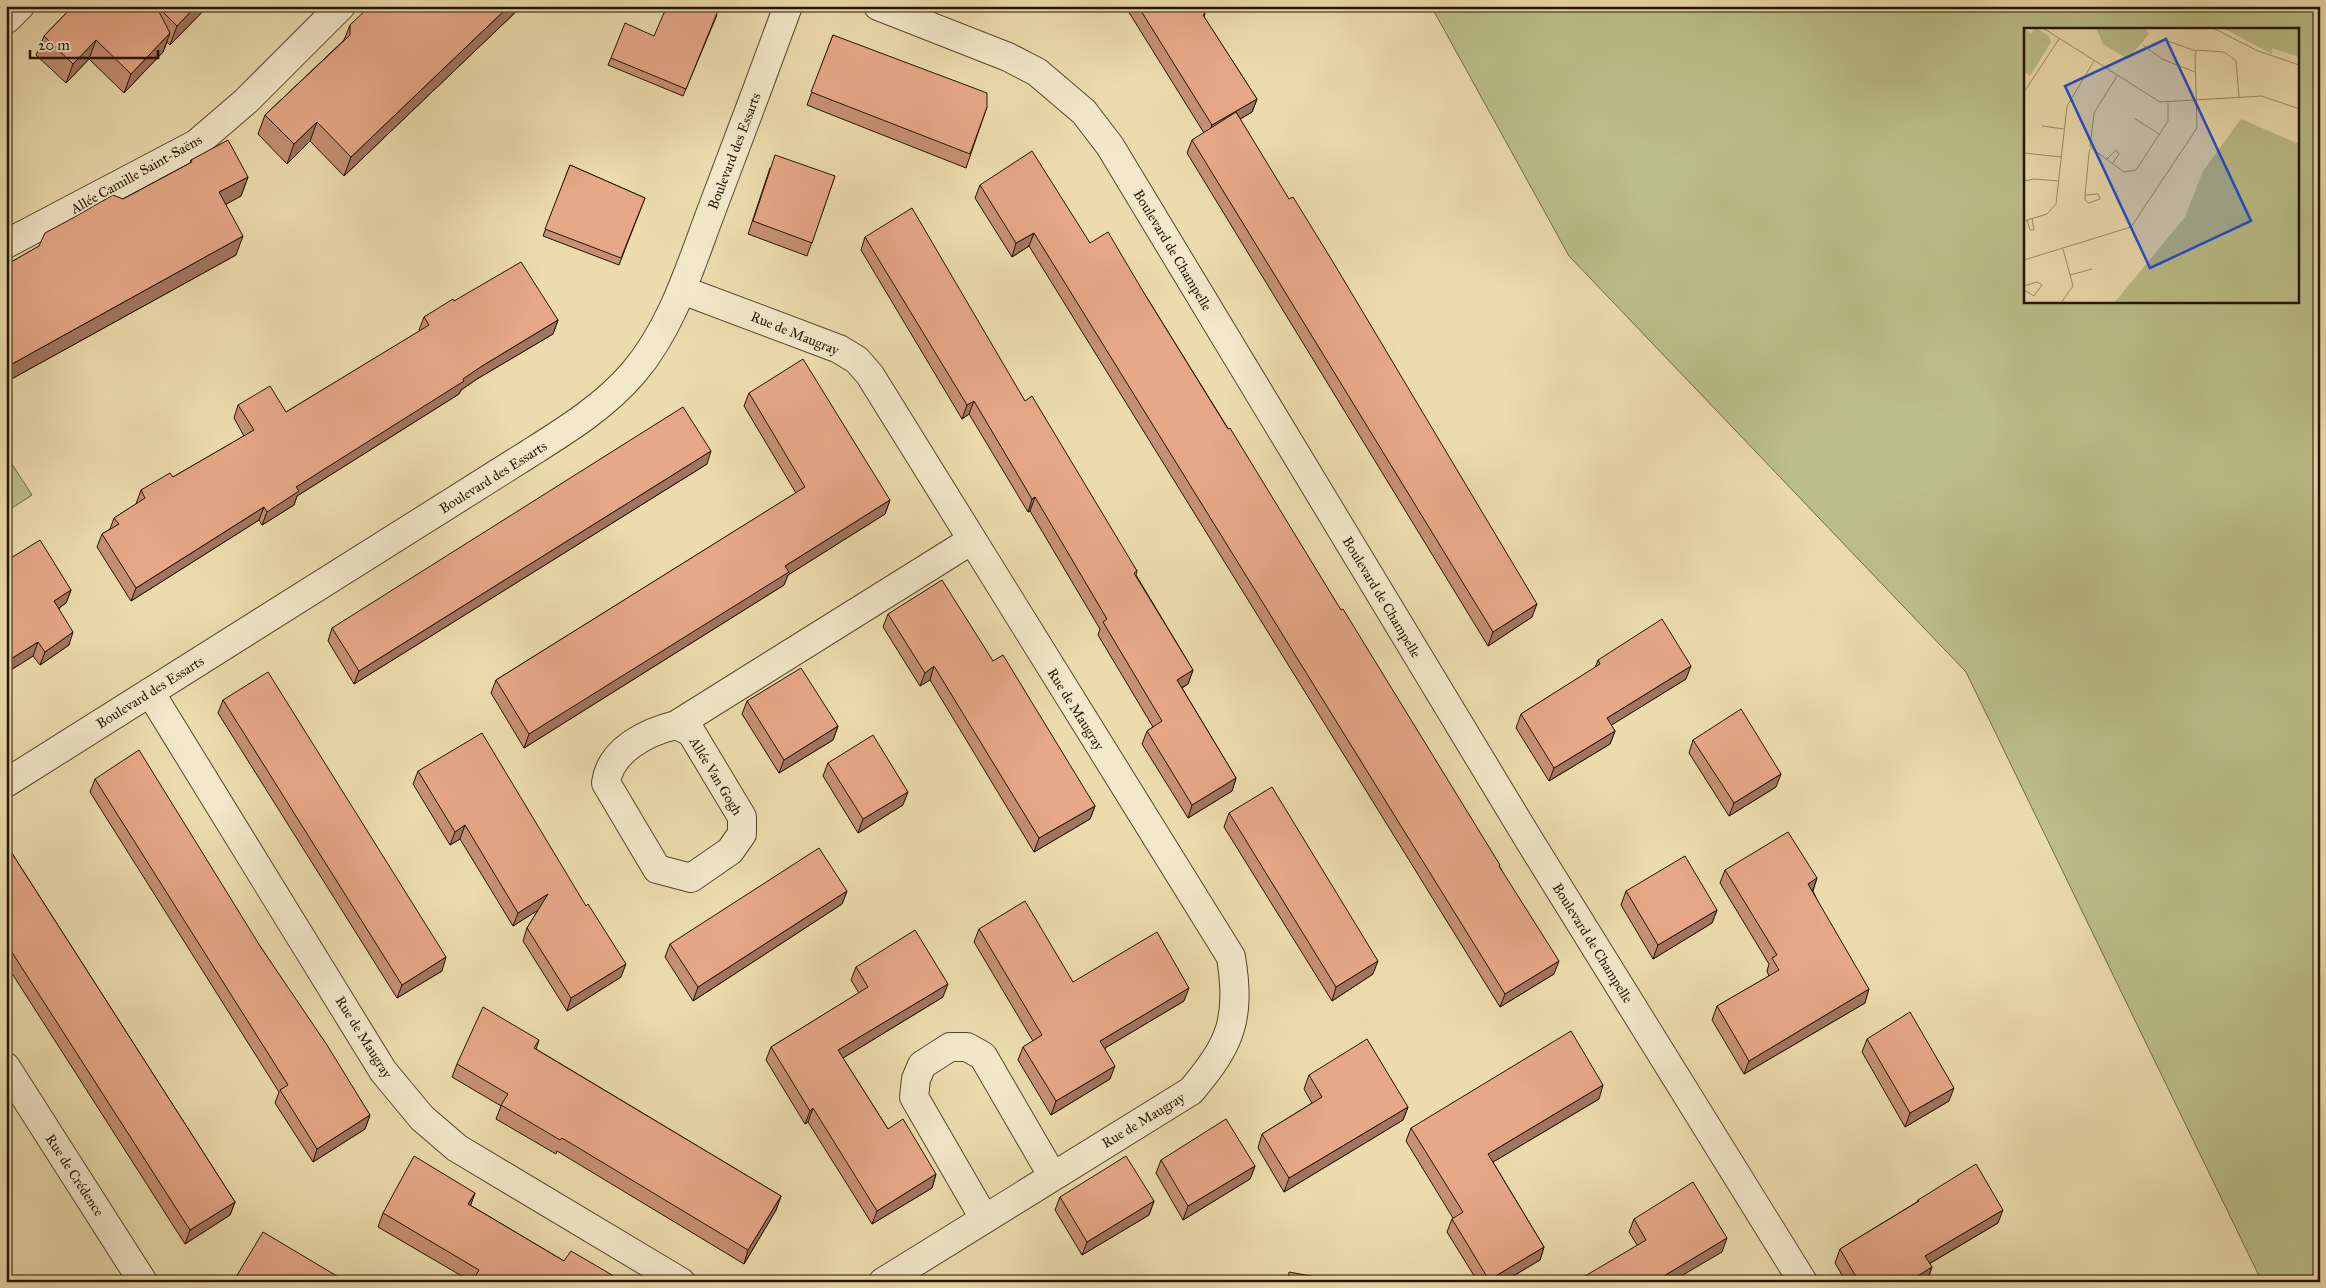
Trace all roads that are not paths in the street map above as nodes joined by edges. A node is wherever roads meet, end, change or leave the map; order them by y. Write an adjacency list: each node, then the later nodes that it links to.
1 (340, 6): 4 (street, Allée Camille Saint-Saëns)
2 (788, 6): 5 (street, Boulevard des Essarts)
3 (878, 6): 16 (street, Boulevard de Champelle)
4 (6, 244)
5 (682, 290): 6 (street, Rue de Maugray); 7 (street, Boulevard des Essarts)
6 (972, 540): 8 (street, Allée Van Gogh); 11 (street, Rue de Maugray)
7 (150, 692): 9 (street, Boulevard des Essarts); 14 (street, Rue de Maugray)
8 (676, 725): 8 (street, Allée Van Gogh)
9 (6, 782)
10 (6, 1067): 13 (street, Rue de Crédence)
11 (1052, 1175): 12 (street, Rue de Maugray); 12 (street)
12 (984, 1218): 15 (street, Rue de Maugray)
13 (143, 1282)
14 (681, 1282)
15 (883, 1282)
16 (1803, 1282)

